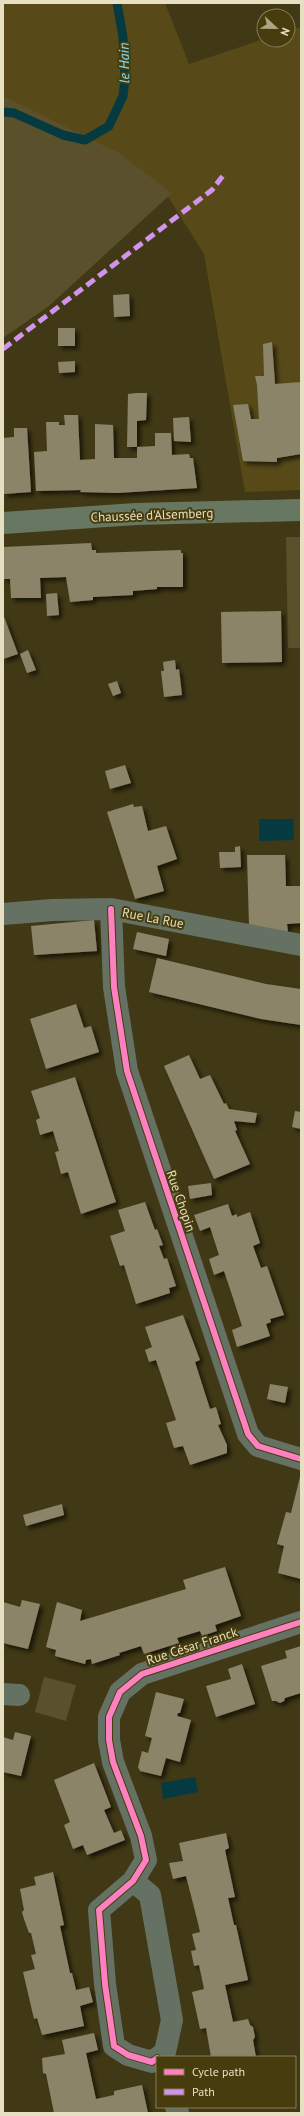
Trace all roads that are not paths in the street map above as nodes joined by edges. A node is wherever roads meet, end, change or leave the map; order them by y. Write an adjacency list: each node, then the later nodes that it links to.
1 (301, 510): 2 (main road, Chaussée d'Alsemberg)
2 (3, 523)
3 (111, 910): 4 (street, Rue La Rue); 5 (street, Rue La Rue); 6 (street, Rue Chopin)
4 (3, 914)
5 (301, 945)
6 (301, 1459)
7 (301, 1622): 8 (street, Rue César Franck)
8 (133, 1881): 9 (street); 10 (street)
9 (160, 2056)
10 (156, 2059)

